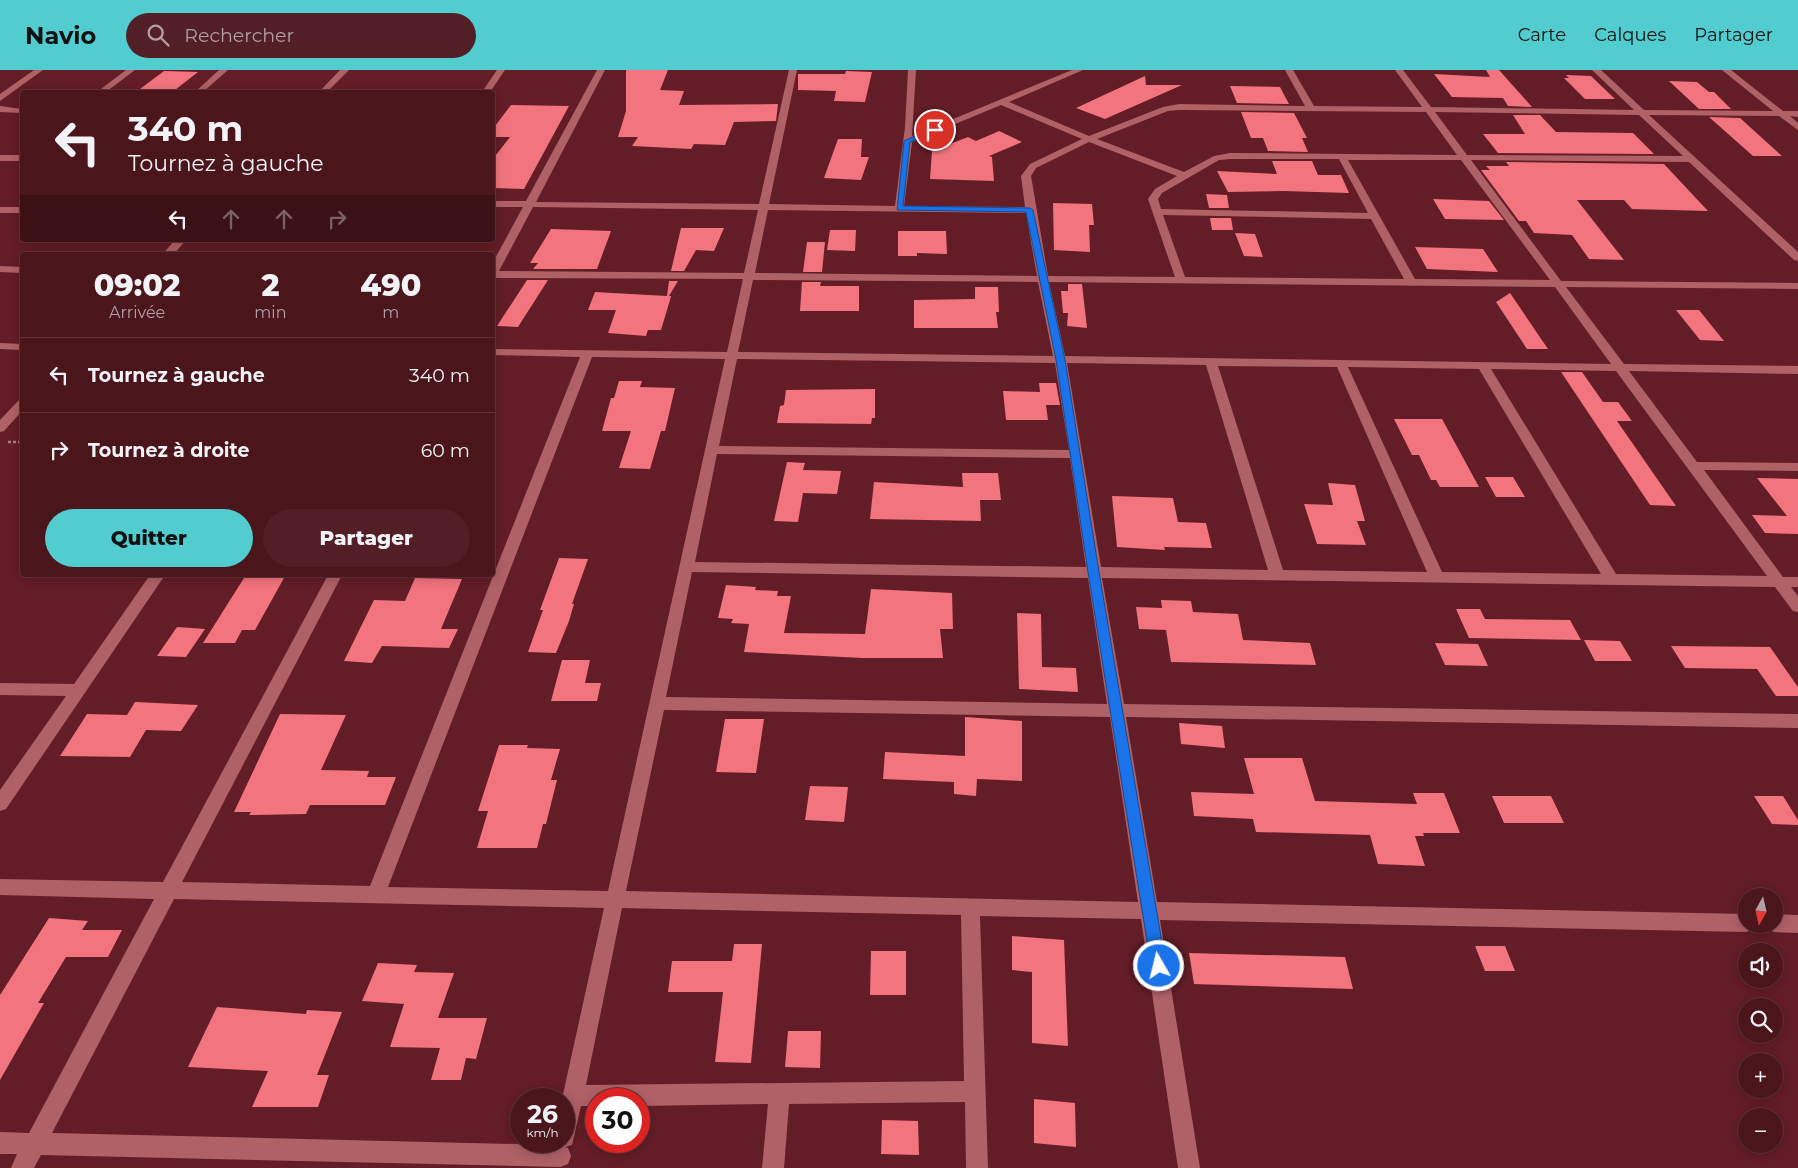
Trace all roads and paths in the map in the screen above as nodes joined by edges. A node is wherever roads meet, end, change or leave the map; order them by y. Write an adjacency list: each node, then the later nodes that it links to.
1 (39, 70): 18 (street)
2 (131, 70): 14 (street)
3 (224, 70): 15 (street)
4 (345, 70): 16 (street)
5 (501, 70): 17 (street)
6 (600, 70): 37 (street)
7 (793, 70): 38 (street)
8 (912, 70): 29 (street)
9 (1079, 70): 19 (street)
10 (1289, 70): 21 (street)
11 (1399, 70): 22 (street)
12 (1596, 70): 24 (street)
13 (1726, 70): 25 (street)
14 (104, 90)
15 (201, 90)
16 (325, 90)
17 (487, 90)
18 (0, 98)
19 (1001, 102): 28 (street); 29 (street)
20 (0, 109): 23 (street)
21 (1312, 109): 22 (street); 28 (street)
22 (1428, 110): 24 (street); 33 (street)
23 (20, 111)
24 (1642, 112): 25 (street); 34 (street)
25 (1781, 114): 26 (street); 27 (street)
26 (1798, 114)
27 (1798, 128)
28 (1088, 139): 35 (street); 42 (street)
29 (907, 141): 39 (street)
30 (0, 158): 31 (street)
31 (20, 158)
32 (1343, 158): 33 (street); 35 (street); 44 (street)
33 (1464, 158): 34 (street); 56 (street)
34 (1694, 160): 47 (street)
35 (1185, 176): 43 (street)
36 (495, 204): 37 (street)
37 (530, 204): 38 (street); 50 (street)
38 (764, 207): 39 (street); 52 (street)
39 (899, 209): 42 (street)
40 (0, 210): 41 (street)
41 (20, 210)
42 (1030, 210): 53 (street)
43 (1157, 212): 44 (street); 54 (street)
44 (1375, 216): 55 (street)
45 (179, 242): 46 (street)
46 (169, 252)
47 (1798, 258)
48 (0, 269): 49 (street)
49 (20, 270)
50 (495, 270)
51 (495, 274): 52 (street)
52 (749, 276): 53 (street); 62 (street)
53 (1044, 279): 54 (street); 63 (street)
54 (1181, 280): 55 (street)
55 (1411, 282): 56 (street)
56 (1557, 283): 57 (street); 67 (street)
57 (1798, 286)
58 (0, 346): 59 (street)
59 (20, 346)
60 (495, 352): 61 (street)
61 (587, 354): 62 (street); 75 (street)
62 (732, 356): 63 (street); 71 (street)
63 (1061, 360): 64 (street); 72 (street)
64 (1211, 362): 65 (street); 78 (street)
65 (1341, 364): 66 (street); 82 (street)
66 (1483, 366): 67 (street); 83 (street)
67 (1619, 367): 68 (street); 73 (street)
68 (1798, 370)
69 (20, 406): 70 (street)
70 (0, 428)
71 (712, 450): 72 (street); 76 (street)
72 (1075, 454): 77 (street)
73 (1692, 466): 74 (street); 84 (street)
74 (1798, 467)
75 (498, 566)
76 (687, 567): 77 (street); 89 (street)
77 (1094, 572): 78 (street); 90 (street)
78 (1277, 575): 82 (street)
79 (157, 577): 88 (street)
80 (334, 577): 94 (street)
81 (494, 577): 95 (street)
82 (1437, 577): 83 (street)
83 (1611, 579): 84 (street)
84 (1779, 581): 85 (street); 86 (street)
85 (1798, 582)
86 (1798, 607)
87 (0, 690): 88 (street)
88 (78, 690): 92 (street)
89 (657, 703): 90 (street); 96 (street)
90 (1116, 710): 91 (street); 98 (street)
91 (1798, 721)
92 (0, 804)
93 (0, 887): 94 (street)
94 (169, 890): 95 (street); 107 (street)
95 (376, 894): 96 (street)
96 (615, 899): 97 (street); 102 (street)
97 (970, 906): 98 (street); 103 (street)
98 (1150, 910): 99 (street); 112 (street)
99 (1738, 923)
100 (1783, 923): 101 (street)
101 (1798, 924)
102 (575, 1088)
103 (975, 1091): 104 (street); 111 (street)
104 (779, 1093): 105 (street); 110 (street)
105 (575, 1096)
106 (0, 1143): 107 (street)
107 (35, 1144): 108 (street); 109 (street)
108 (510, 1150)
109 (22, 1168)
110 (773, 1168)
111 (977, 1168)
112 (1189, 1168)

